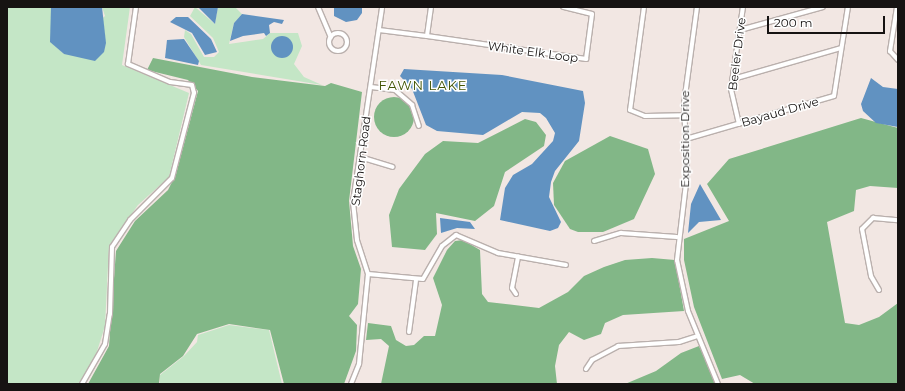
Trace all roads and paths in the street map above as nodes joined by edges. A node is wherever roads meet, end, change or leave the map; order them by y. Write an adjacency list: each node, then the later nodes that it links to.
1 (136, 7): 38 (street)
2 (318, 7): 15 (street)
3 (382, 7): 12 (street, Staghorn Road)
4 (431, 7): 14 (street)
5 (563, 7): 14 (street, White Elk Loop)
6 (644, 7): 20 (street)
7 (697, 7): 20 (street, Exposition Drive)
8 (744, 7): 13 (street, Beeler Drive)
9 (823, 7): 13 (street)
10 (848, 7): 16 (street, Bayaud Drive)
11 (897, 7): 17 (street)
12 (379, 30): 14 (street, White Elk Loop); 19 (street, Staghorn Road)
13 (740, 30): 18 (street, Beeler Drive)
14 (427, 36)
15 (331, 37): 15 (street)
16 (841, 48): 18 (street); 21 (street, Bayaud Drive)
17 (898, 60)
18 (733, 79): 21 (street, Beeler Drive)
19 (371, 87): 22 (street); 24 (street, Staghorn Road)
20 (684, 115): 23 (street, Exposition Drive)
21 (739, 124): 23 (street, Bayaud Drive)
22 (419, 126)
23 (686, 139): 27 (street, Exposition Drive)
24 (360, 157): 25 (street); 31 (street, Staghorn Road)
25 (392, 167)
26 (898, 220): 33 (street)
27 (677, 236): 28 (street); 36 (street, Exposition Drive)
28 (594, 241)
29 (518, 257): 30 (street); 32 (street); 34 (street)
30 (566, 265)
31 (368, 274): 32 (street); 39 (street, Staghorn Road)
32 (416, 280): 35 (street)
33 (879, 290)
34 (516, 294)
35 (409, 332)
36 (698, 336): 37 (street); 40 (street, Exposition Drive)
37 (586, 369)
38 (82, 384)
39 (351, 384)
40 (718, 384)

